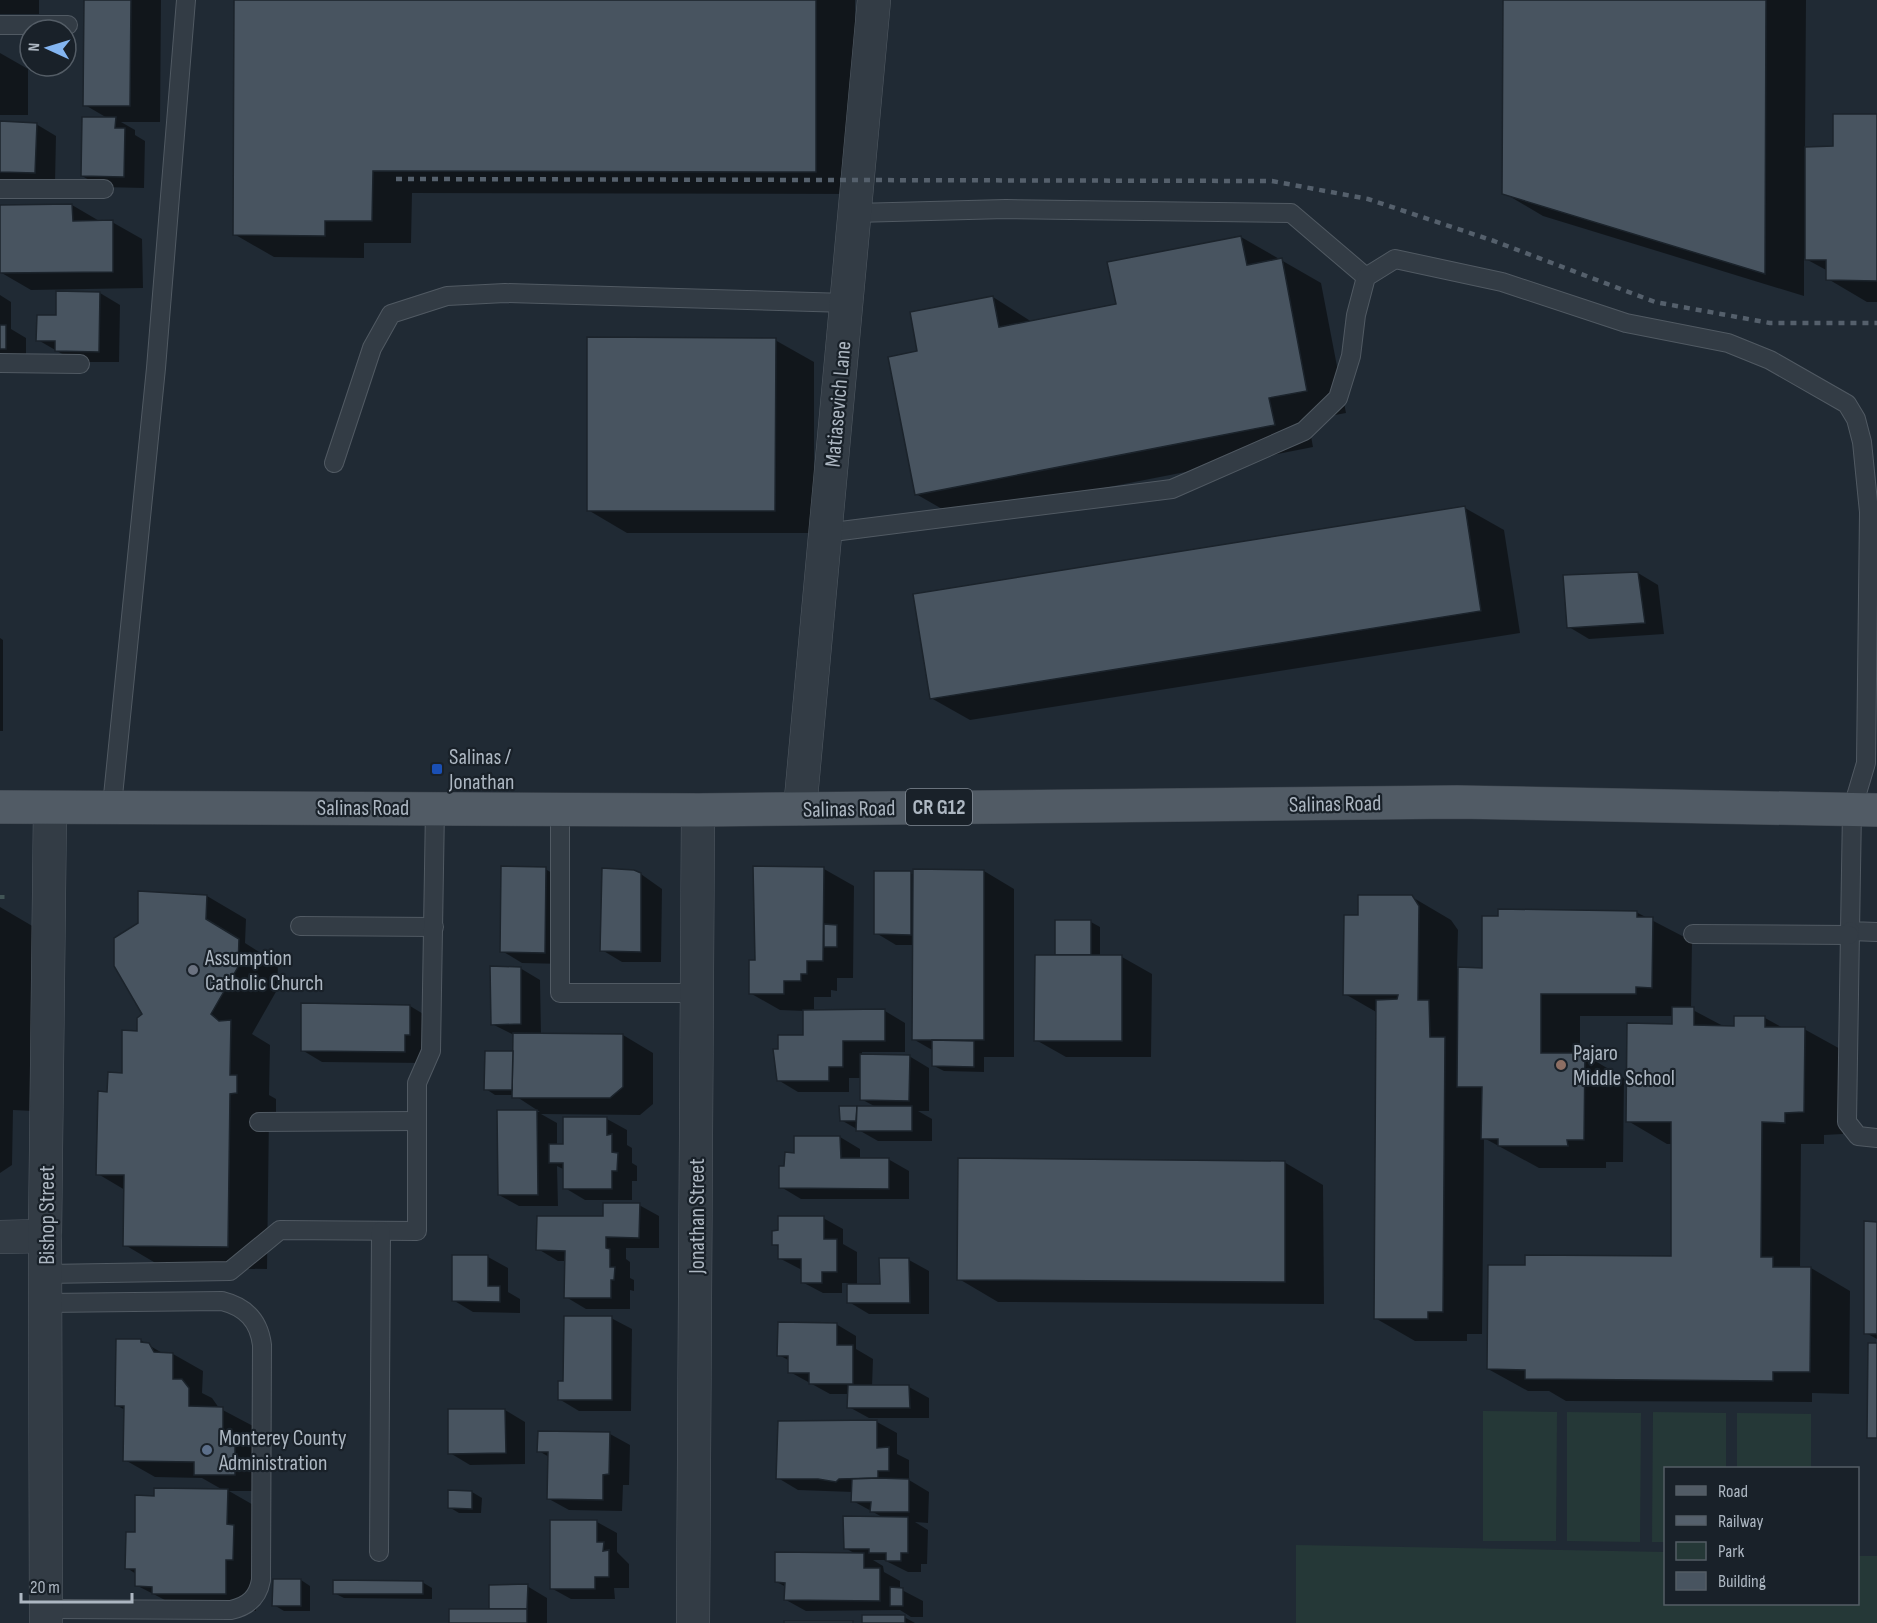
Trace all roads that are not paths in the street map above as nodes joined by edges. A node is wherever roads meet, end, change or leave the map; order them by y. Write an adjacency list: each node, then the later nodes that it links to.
1 (186, 0): 14 (lane)
2 (874, 0): 7 (street, Matiasevich Lane)
3 (0, 25): 4 (lane)
4 (18, 25)
5 (0, 189): 6 (lane)
6 (104, 189)
7 (855, 213): 8 (lane); 9 (street, Matiasevich Lane)
8 (1366, 277): 13 (lane); 21 (lane)
9 (847, 303): 12 (lane); 13 (street, Matiasevich Lane)
10 (0, 363): 11 (lane)
11 (80, 364)
12 (334, 463)
13 (825, 533): 19 (street, Matiasevich Lane)
14 (112, 806): 16 (main road, Salinas Road / CR G12); 17 (main road, Salinas Road / CR G12)
15 (0, 807): 16 (main road, Salinas Road / CR G12)
16 (50, 808): 32 (street, Bishop Street)
17 (435, 808): 18 (main road, Salinas Road / CR G12); 23 (lane)
18 (560, 808): 20 (main road, Salinas Road / CR G12); 27 (lane)
19 (800, 809): 20 (main road, Salinas Road / CR G12); 21 (main road, Salinas Road / CR G12)
20 (698, 810): 27 (street, Jonathan Street)
21 (1864, 810): 25 (lane)
22 (300, 926): 23 (lane)
23 (434, 927): 28 (lane)
24 (1877, 932): 25 (lane)
25 (1850, 933): 26 (lane); 30 (lane)
26 (1693, 934)
27 (697, 993): 37 (street, Jonathan Street)
28 (417, 1121): 29 (lane); 31 (lane)
29 (259, 1122)
30 (1877, 1138)
31 (381, 1230): 34 (lane); 35 (lane)
32 (45, 1236): 33 (street); 34 (street, Bishop Street)
33 (0, 1237)
34 (46, 1289): 36 (street, Bishop Street); 36 (lane)
35 (379, 1552)
36 (46, 1616)
37 (693, 1623)

